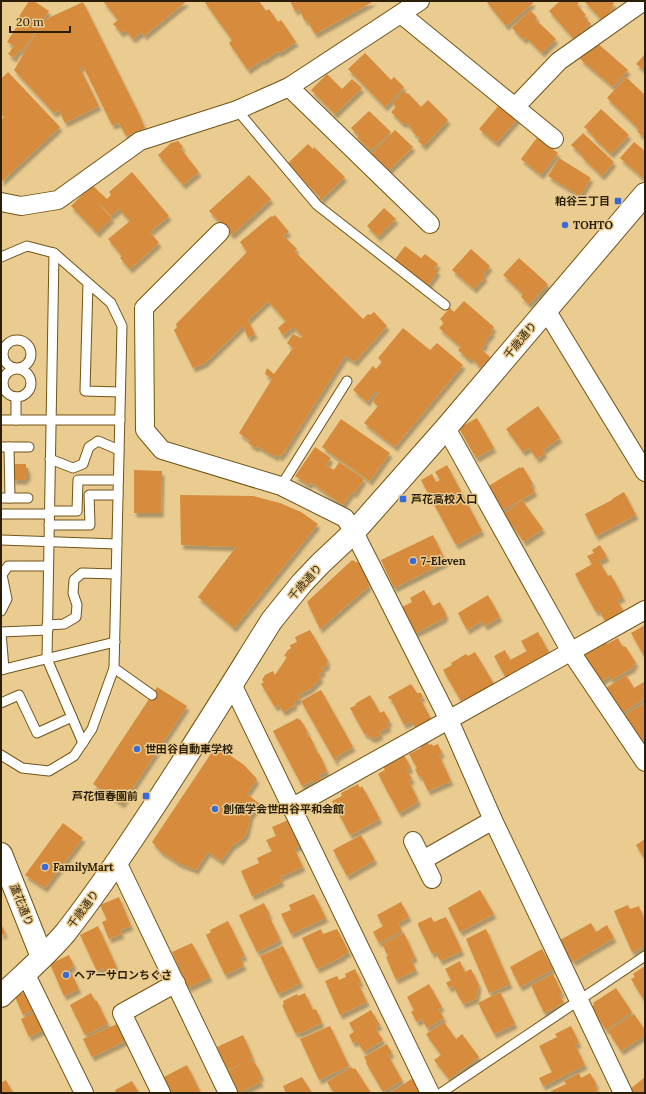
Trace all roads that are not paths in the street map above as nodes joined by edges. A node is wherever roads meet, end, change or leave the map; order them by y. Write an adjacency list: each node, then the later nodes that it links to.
1 (420, 1): 3 (street)
2 (644, 1): 5 (street)
3 (401, 14): 4 (street); 5 (street)
4 (289, 87): 6 (street); 10 (street)
5 (516, 106): 7 (street)
6 (238, 110): 9 (street); 15 (lane)
7 (554, 139)
8 (645, 194): 16 (street, 千歳通り)
9 (1, 202)
10 (430, 224)
11 (220, 232): 33 (street)
12 (54, 253): 13 (lane); 14 (lane); 22 (lane)
13 (1, 257)
14 (88, 283): 20 (lane); 20 (lane)
15 (445, 305)
16 (546, 310): 26 (street, 千歳通り); 31 (street)
17 (2, 353): 18 (lane); 18 (lane)
18 (16, 368): 21 (lane); 21 (lane)
19 (347, 381): 33 (lane)
20 (120, 392): 25 (lane)
21 (16, 397): 24 (lane)
22 (51, 419): 24 (lane); 25 (lane); 30 (lane)
23 (1, 420): 24 (lane)
24 (16, 420)
25 (120, 420): 29 (lane)
26 (446, 428): 40 (street, 千歳通り); 51 (street)
27 (5, 447): 28 (lane); 35 (lane)
28 (29, 447)
29 (119, 450): 30 (lane); 32 (lane)
30 (50, 459): 37 (lane)
31 (645, 472)
32 (118, 480): 34 (lane); 37 (lane)
33 (281, 486): 40 (street)
34 (118, 495): 39 (lane); 43 (lane)
35 (5, 498): 36 (lane)
36 (28, 498)
37 (49, 512): 38 (lane); 39 (lane)
38 (1, 514)
39 (49, 525): 42 (lane)
40 (354, 532): 55 (street, 千歳通り); 59 (street)
41 (1, 540): 42 (lane)
42 (49, 542): 43 (lane); 44 (lane)
43 (117, 544): 45 (lane)
44 (48, 566): 47 (lane); 48 (lane)
45 (116, 574): 48 (lane); 50 (lane)
46 (645, 610): 51 (street)
47 (1, 611)
48 (48, 627): 49 (lane); 52 (lane)
49 (1, 632): 54 (lane)
50 (115, 642): 52 (lane); 53 (lane)
51 (571, 652): 59 (street); 62 (street)
52 (47, 659): 54 (lane); 58 (lane)
53 (114, 668): 56 (lane); 60 (lane)
54 (3, 669)
55 (232, 684): 63 (street); 68 (street, 千歳通り)
56 (152, 695)
57 (1, 703): 58 (lane)
58 (72, 717): 60 (lane)
59 (449, 720): 63 (street); 64 (street)
60 (83, 743): 61 (lane)
61 (1, 755)
62 (644, 757)
63 (291, 808): 80 (street)
64 (493, 820): 67 (street); 76 (street)
65 (413, 841): 67 (street)
66 (1, 854): 70 (street, 蘆花通り)
67 (423, 860): 69 (street)
68 (117, 862): 72 (street, 千歳通り); 74 (street)
69 (432, 879)
70 (6, 882): 72 (street, 蘆花通り)
71 (645, 956): 76 (lane)
72 (42, 957): 73 (street, 千歳通り)
73 (25, 973): 75 (street, 千歳通り); 77 (street)
74 (176, 983): 78 (street); 79 (street)
75 (1, 996)
76 (578, 1000): 81 (lane); 82 (street)
77 (84, 1093)
78 (161, 1093)
79 (228, 1093)
80 (430, 1093)
81 (441, 1093)
82 (623, 1093)

